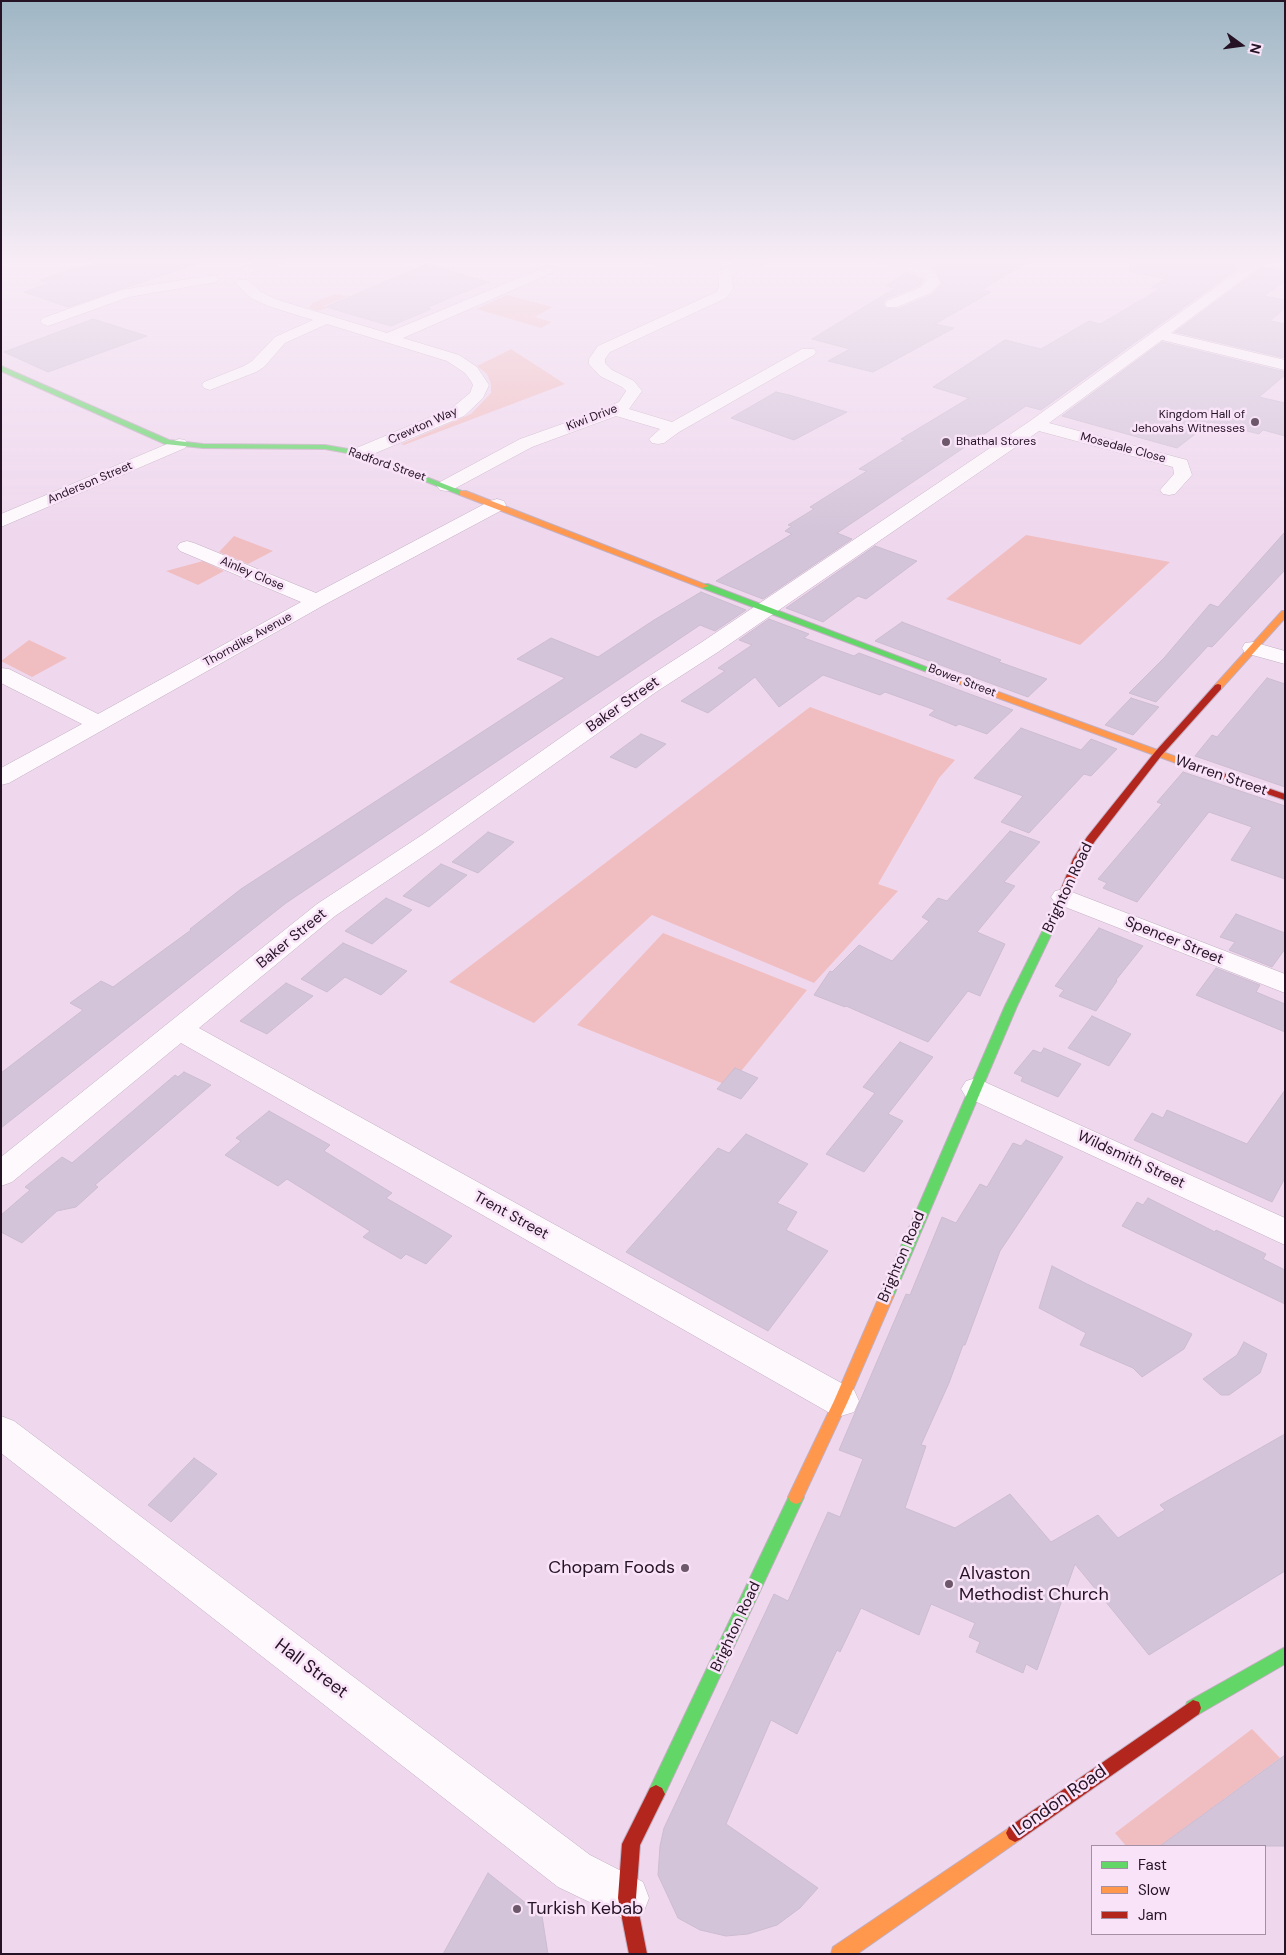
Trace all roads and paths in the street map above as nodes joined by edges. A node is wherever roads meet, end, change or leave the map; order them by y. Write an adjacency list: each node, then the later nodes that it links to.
1 (270, 351): 11 (street)
2 (428, 351): 17 (street, Crewton Way)
3 (602, 351): 12 (street, Kiwi Drive)
4 (1137, 351): 13 (street, Baker Street)
5 (1227, 351): 9 (street)
6 (808, 352): 8 (street)
7 (768, 360): 8 (street)
8 (786, 364): 14 (street)
9 (1285, 365)
10 (1, 368): 16 (street, Radford Street)
11 (210, 385)
12 (617, 410): 14 (street); 18 (street, Kiwi Drive)
13 (1036, 425): 19 (street, Mosedale Close); 24 (street, Baker Street)
14 (673, 428): 15 (street)
15 (658, 439)
16 (180, 444): 17 (street, Radford Street); 21 (street, Anderson Street)
17 (360, 453): 18 (street, Radford Street)
18 (446, 486): 20 (street, Radford Street)
19 (1169, 490)
20 (497, 505): 23 (street, Thorndike Avenue); 24 (street, Radford Street)
21 (1, 521)
22 (188, 547): 23 (street, Ainley Close)
23 (318, 601): 29 (street, Thorndike Avenue)
24 (765, 609): 30 (street, Bower Street); 35 (street, Baker Street)
25 (1285, 613): 26 (street, Brighton Road)
26 (1253, 648): 27 (street); 30 (street, Brighton Road)
27 (1285, 658)
28 (1, 674): 29 (street)
29 (98, 723): 31 (street, Thorndike Avenue)
30 (1158, 754): 32 (street, Warren Street); 33 (street, Brighton Road)
31 (1, 778)
32 (1285, 797)
33 (1064, 897): 34 (street, Spencer Street); 36 (street, Brighton Road)
34 (1285, 984)
35 (180, 1030): 37 (street, Baker Street); 39 (street, Trent Street)
36 (976, 1089): 38 (street, Wildsmith Street); 39 (street, Brighton Road)
37 (1, 1174)
38 (1285, 1232)
39 (841, 1401): 42 (street, Brighton Road)
40 (1, 1432): 42 (street, Hall Street)
41 (1282, 1661): 44 (street, London Road)
42 (627, 1898): 43 (street, Brighton Road)
43 (638, 1954)
44 (840, 1954)

